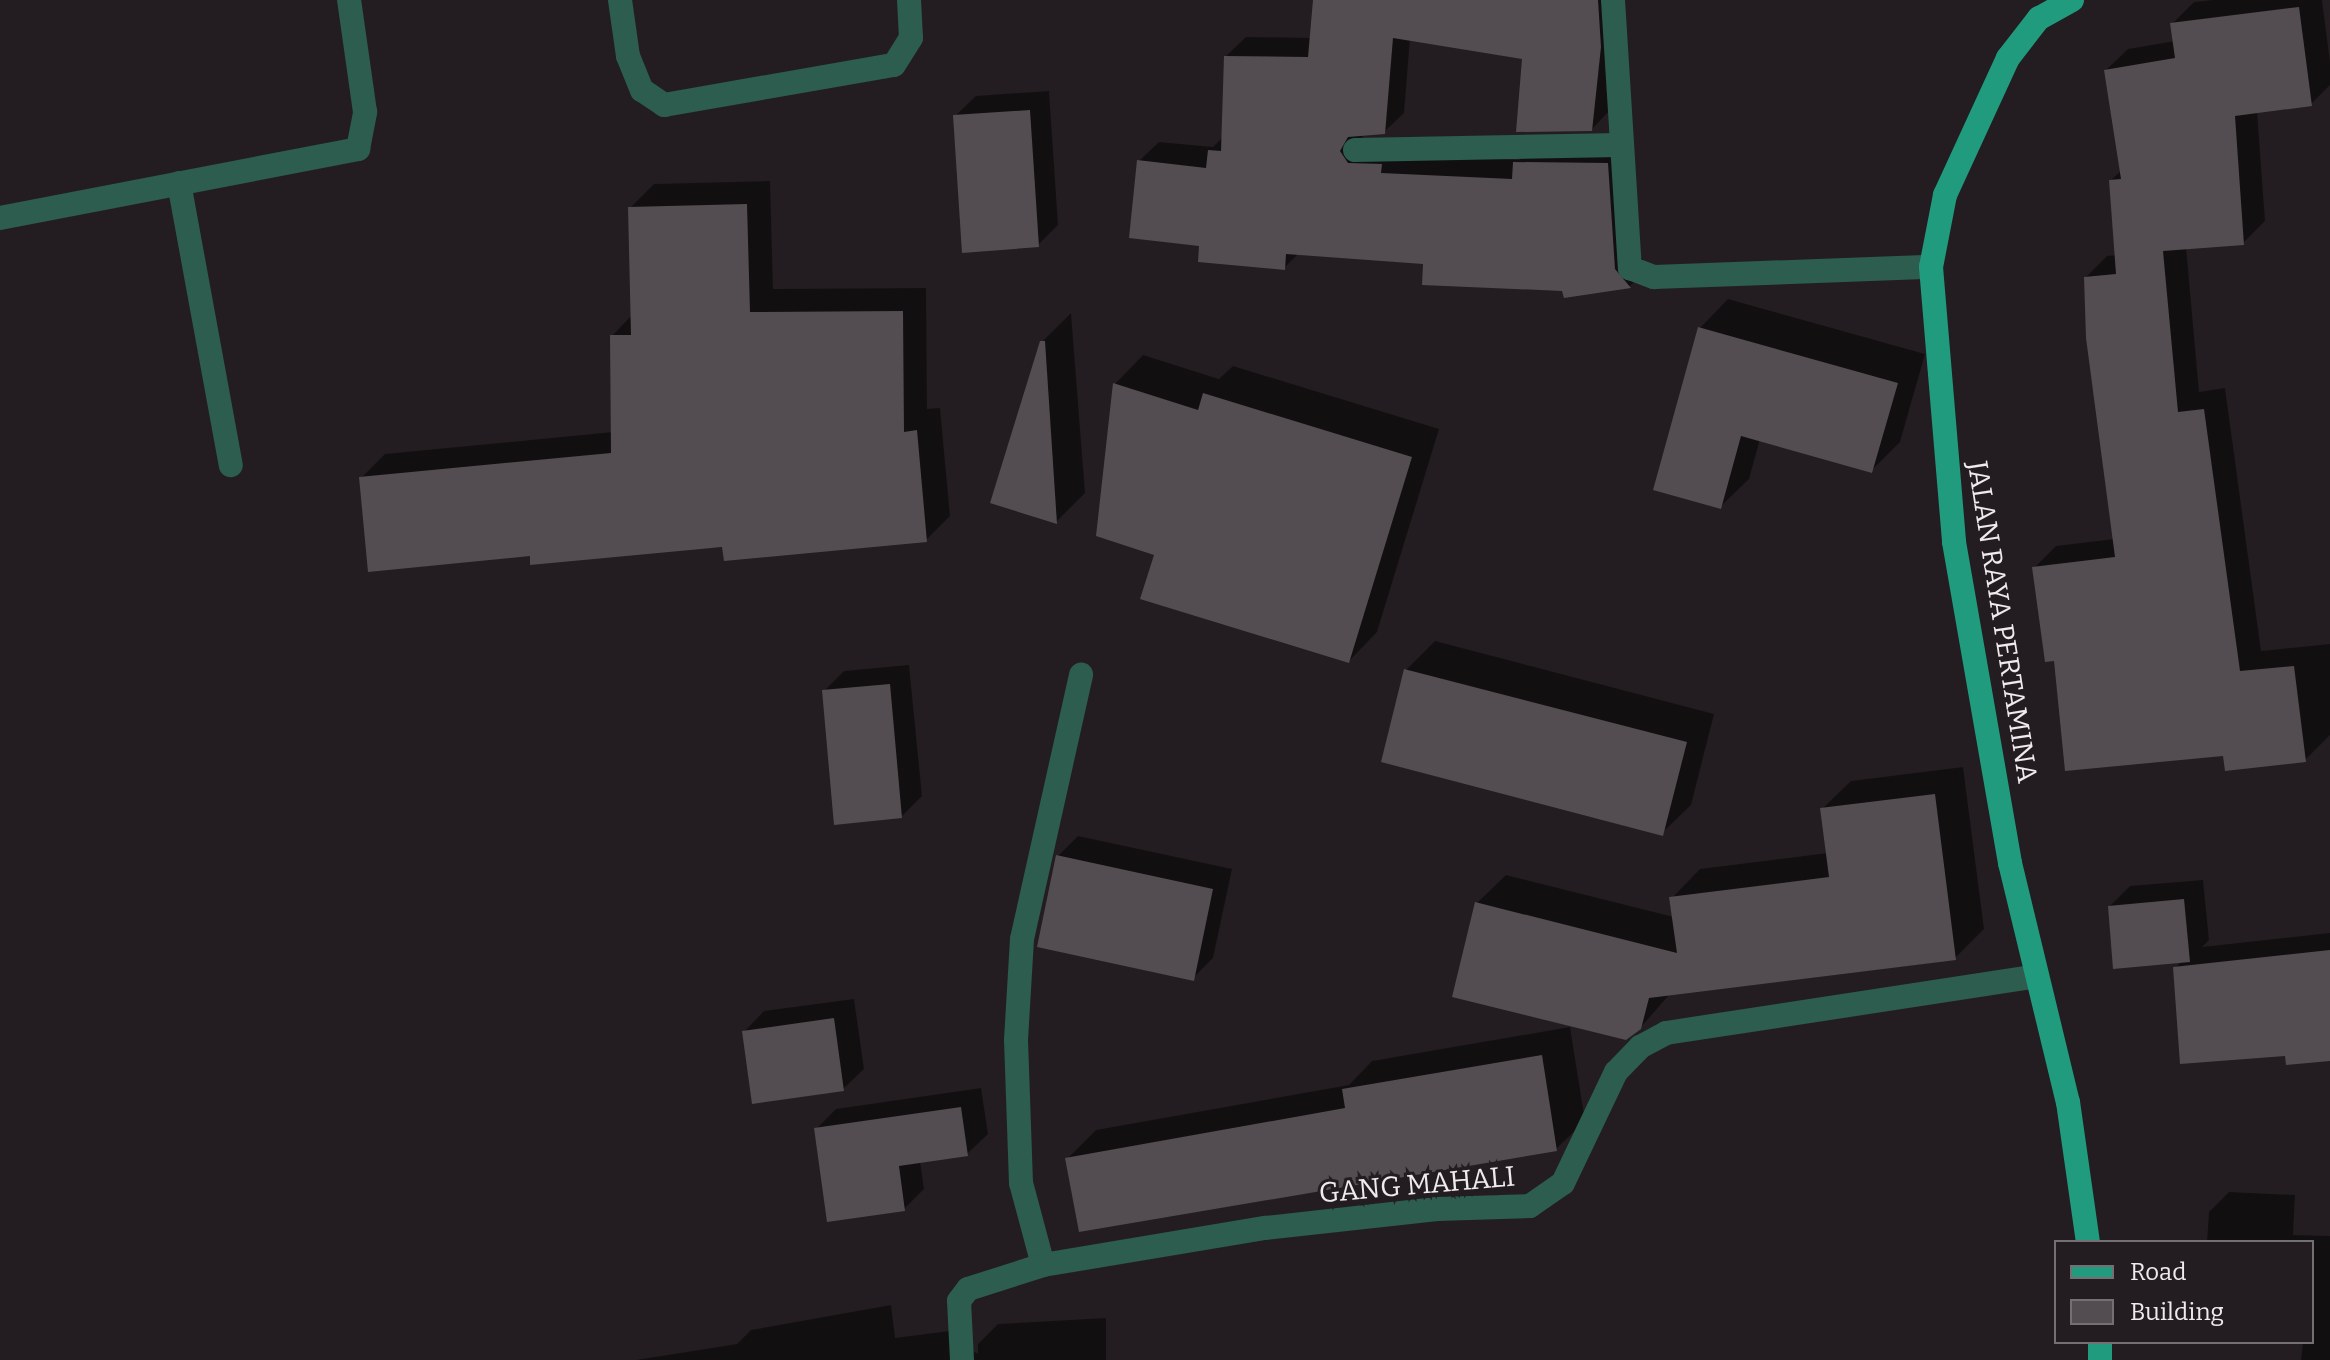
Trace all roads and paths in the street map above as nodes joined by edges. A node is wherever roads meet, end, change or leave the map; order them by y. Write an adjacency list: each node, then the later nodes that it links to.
1 (349, 0): 8 (street)
2 (620, 0): 3 (street)
3 (909, 0)
4 (1613, 0): 6 (street)
5 (2072, 0): 10 (main road, JALAN RAYA PERTAMINA)
6 (1620, 145): 7 (street); 10 (street)
7 (1355, 150)
8 (179, 183): 9 (street); 11 (street)
9 (0, 218)
10 (1931, 267): 13 (main road, JALAN RAYA PERTAMINA)
11 (231, 465)
12 (1081, 675): 15 (street)
13 (2037, 976): 14 (main road, JALAN RAYA PERTAMINA); 15 (street, GANG MAHALI)
14 (2088, 1240)
15 (1043, 1265): 16 (street, GANG MAHALI)
16 (962, 1360)

